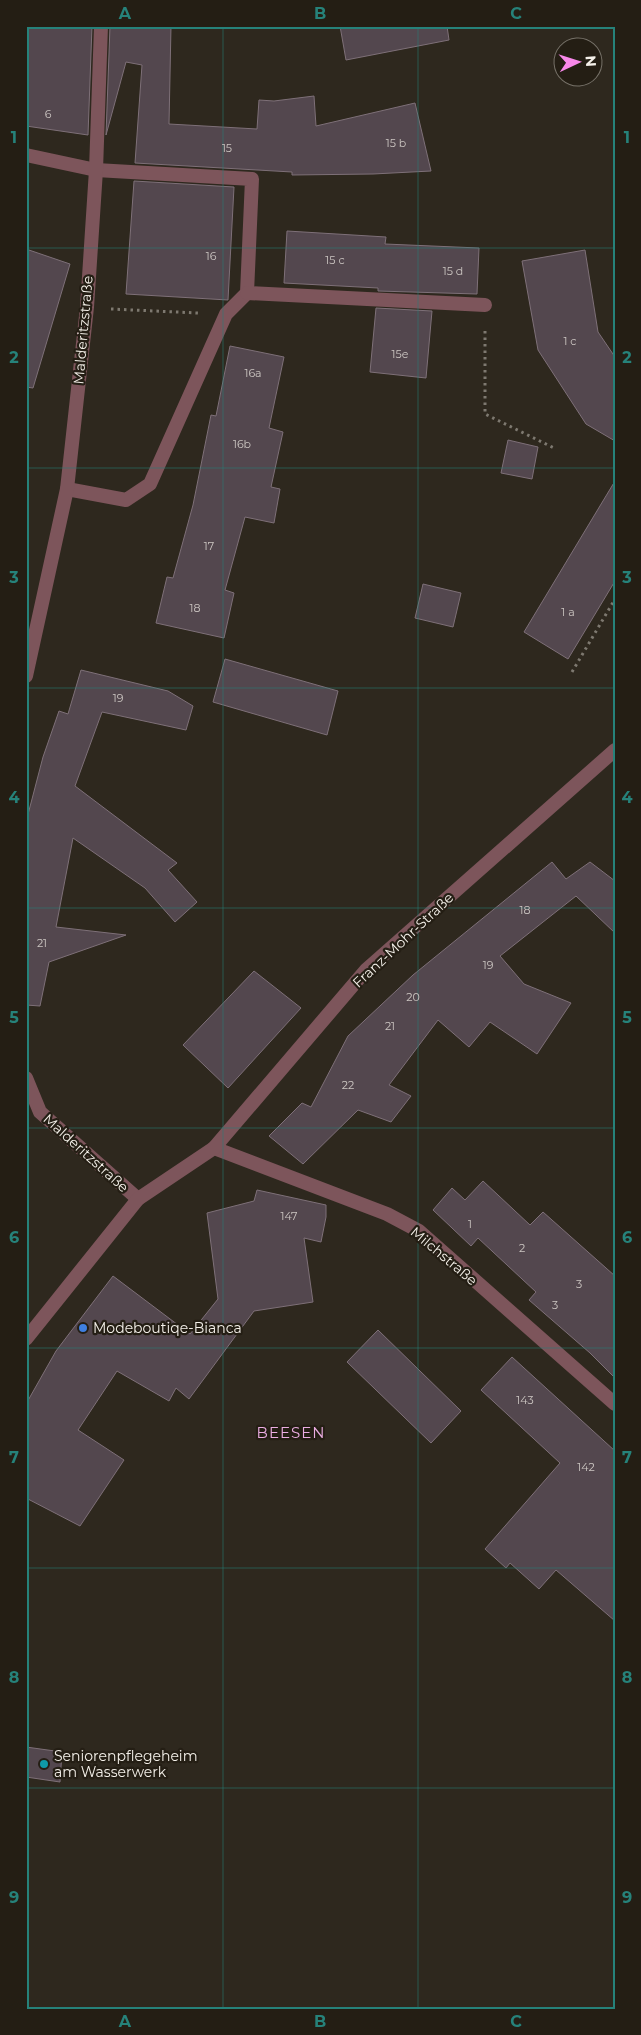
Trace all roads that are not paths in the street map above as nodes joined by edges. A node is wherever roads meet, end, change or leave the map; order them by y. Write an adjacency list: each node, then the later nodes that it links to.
1 (100, 26): 3 (street, Malderitzstraße)
2 (26, 156): 3 (street)
3 (96, 170): 4 (street); 6 (street, Malderitzstraße)
4 (247, 293): 5 (street); 6 (street)
5 (485, 305)
6 (67, 489): 7 (street, Malderitzstraße)
7 (26, 676)
8 (615, 750): 10 (street, Franz-Mohr-Straße)
9 (26, 1078): 11 (street, Malderitzstraße)
10 (214, 1148): 11 (street, Franz-Mohr-Straße); 13 (street, Milchstraße)
11 (138, 1199): 12 (street, Franz-Mohr-Straße)
12 (26, 1339)
13 (615, 1404)

